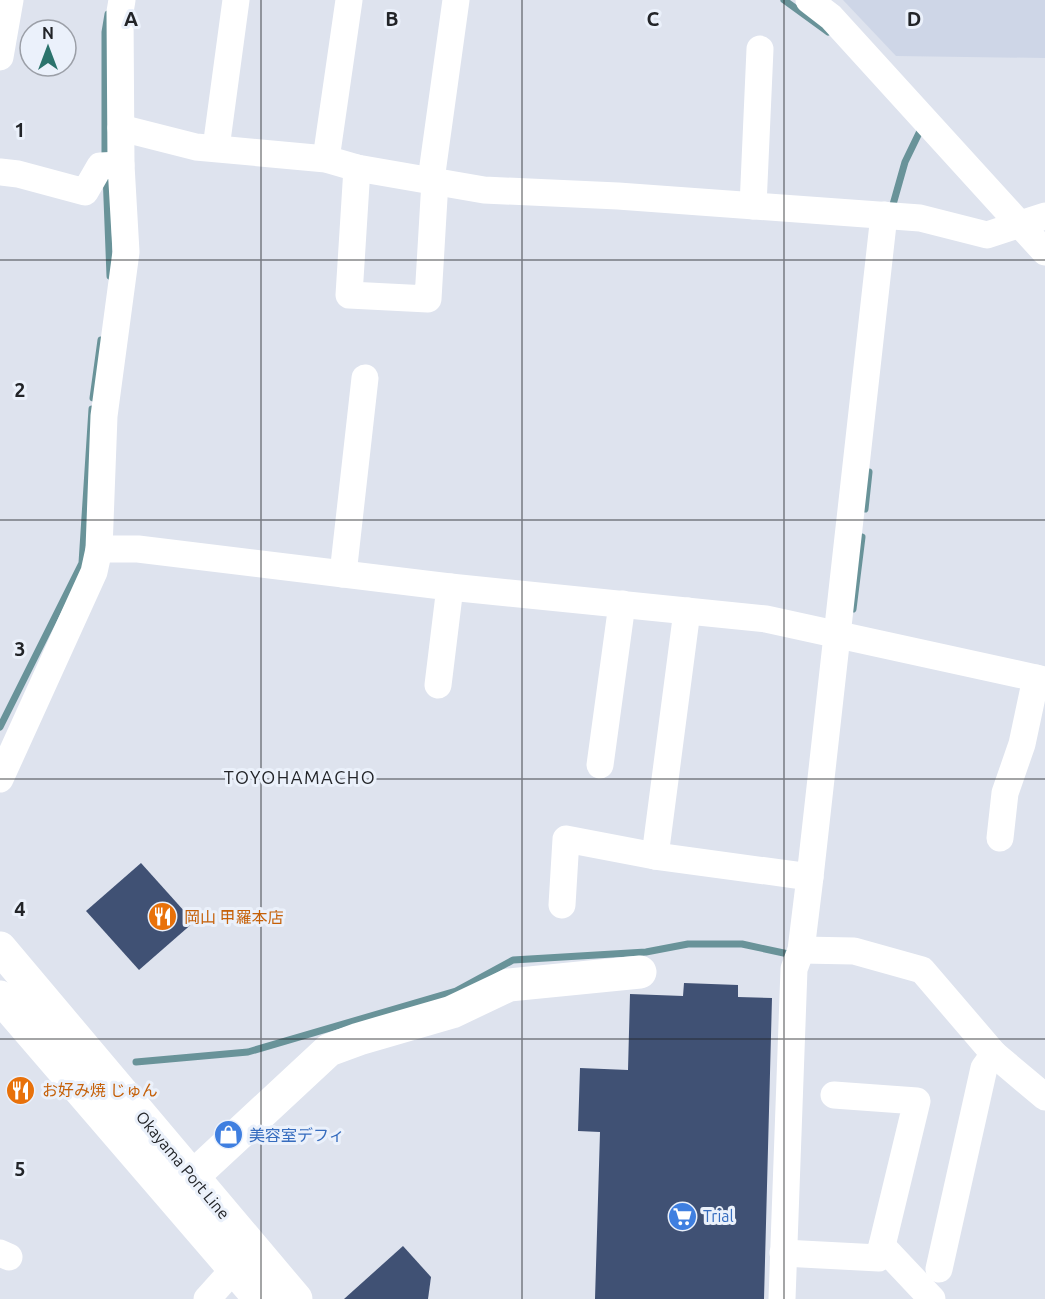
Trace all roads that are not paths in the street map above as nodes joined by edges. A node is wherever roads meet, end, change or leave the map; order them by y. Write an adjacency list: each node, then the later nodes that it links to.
1 (10, 0): 7 (street)
2 (122, 0): 9 (street)
3 (236, 0): 10 (street)
4 (348, 0): 11 (street)
5 (456, 0): 15 (street)
6 (809, 0): 19 (street)
7 (1, 41)
8 (760, 49): 16 (street)
9 (121, 128): 10 (street); 12 (street)
10 (216, 148): 11 (street)
11 (326, 159): 13 (street)
12 (111, 166): 14 (street); 22 (street)
13 (357, 168): 15 (street); 15 (street)
14 (0, 172)
15 (433, 180): 16 (street)
16 (753, 206): 17 (street)
17 (884, 215): 19 (street); 27 (street)
18 (1045, 216): 19 (street)
19 (1009, 228): 20 (street)
20 (1045, 252)
21 (365, 378): 23 (street)
22 (99, 549): 23 (street); 31 (street)
23 (344, 574): 24 (street)
24 (450, 587): 25 (street); 29 (street)
25 (622, 604): 26 (street); 30 (street)
26 (687, 611): 27 (street); 33 (street)
27 (837, 635): 28 (street); 34 (street)
28 (1041, 679): 32 (street)
29 (438, 685)
30 (600, 765)
31 (0, 779)
32 (1000, 838)
33 (655, 856): 34 (street); 35 (street)
34 (810, 877): 37 (street)
35 (562, 905)
36 (0, 948): 43 (main road, Okayama Port Line)
37 (800, 954): 40 (street); 45 (street)
38 (640, 972): 43 (main road)
39 (0, 997): 43 (main road, Okayama Port Line)
40 (990, 1060): 42 (street); 47 (street)
41 (834, 1095): 44 (street)
42 (1045, 1097)
43 (182, 1187): 46 (main road, Okayama Port Line); 50 (main road, Okayama Port Line)
44 (882, 1246): 45 (street); 52 (street)
45 (783, 1253): 51 (street)
46 (234, 1269): 48 (street); 49 (main road, Okayama Port Line)
47 (939, 1269)
48 (207, 1299)
49 (260, 1299)
50 (296, 1299)
51 (782, 1299)
52 (932, 1299)

